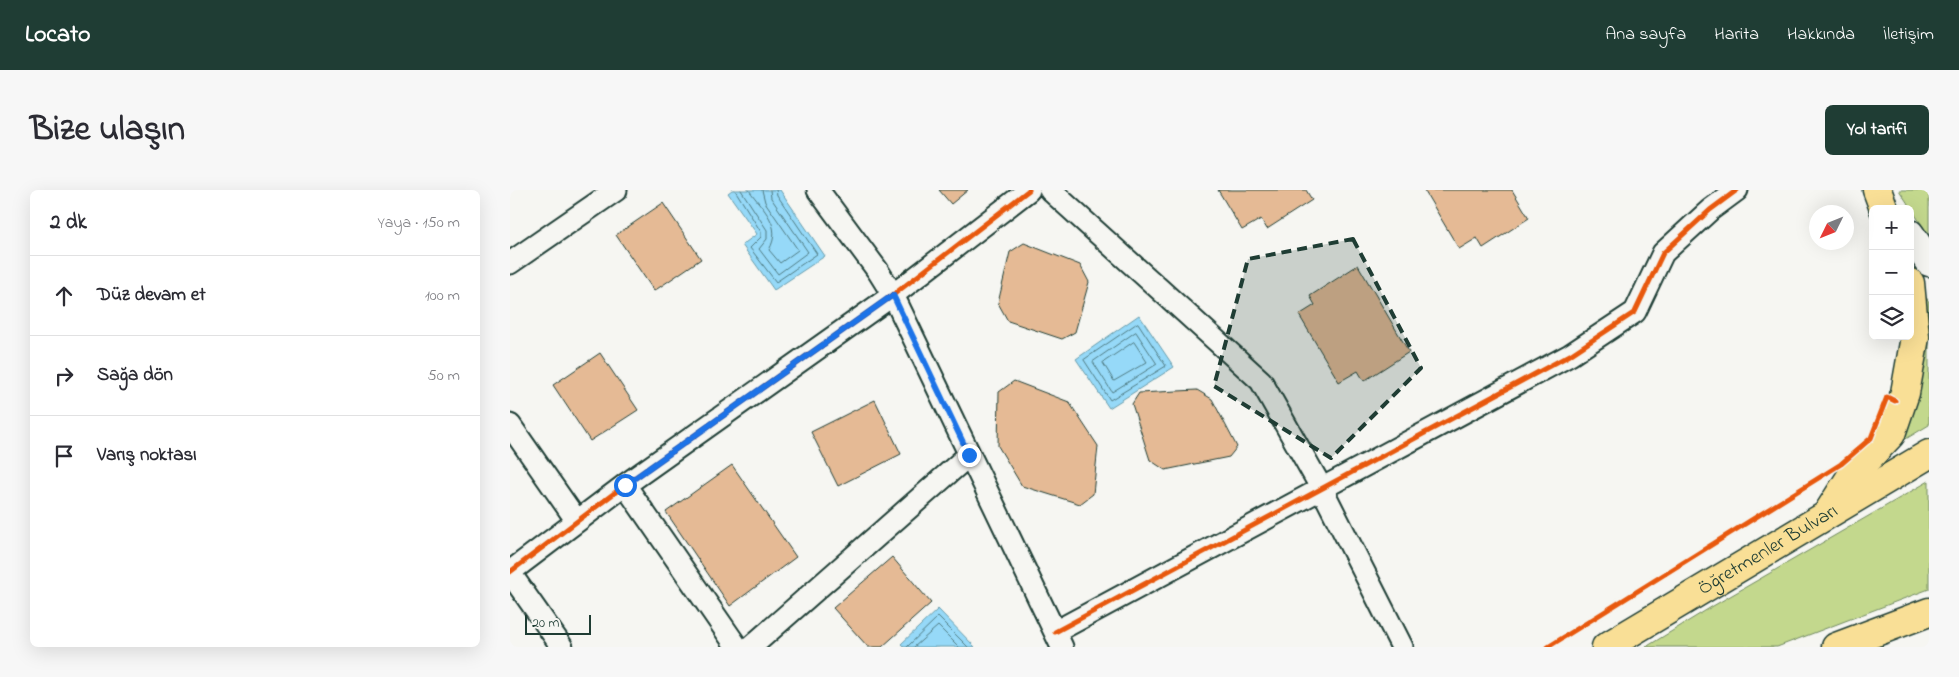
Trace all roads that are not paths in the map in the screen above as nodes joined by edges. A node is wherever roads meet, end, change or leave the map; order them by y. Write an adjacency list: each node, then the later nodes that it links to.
1 (616, 190): 11 (street)
2 (818, 190): 12 (street)
3 (1029, 190): 12 (street)
4 (1050, 190): 18 (street)
5 (1737, 190): 18 (street)
6 (1878, 190): 7 (main road); 8 (main road)
7 (1883, 205)
8 (1890, 205)
9 (1914, 240): 10 (main road)
10 (1929, 262)
11 (510, 263)
12 (893, 295): 16 (street); 17 (street)
13 (1911, 295): 19 (main road)
14 (510, 425): 20 (street)
15 (1929, 454): 19 (main road, Öğretmenler Bulvarı)
16 (969, 455): 25 (street); 28 (street)
17 (625, 485): 20 (street); 27 (street)
18 (1322, 489): 25 (street); 29 (street)
19 (1827, 514): 30 (main road, Öğretmenler Bulvarı)
20 (577, 520): 21 (street)
21 (510, 573): 26 (street)
22 (1929, 612): 23 (main road)
23 (1895, 625): 24 (main road); 31 (main road)
24 (1929, 629)
25 (1058, 640)
26 (562, 647)
27 (737, 647)
28 (751, 647)
29 (1402, 647)
30 (1606, 647)
31 (1836, 647)

